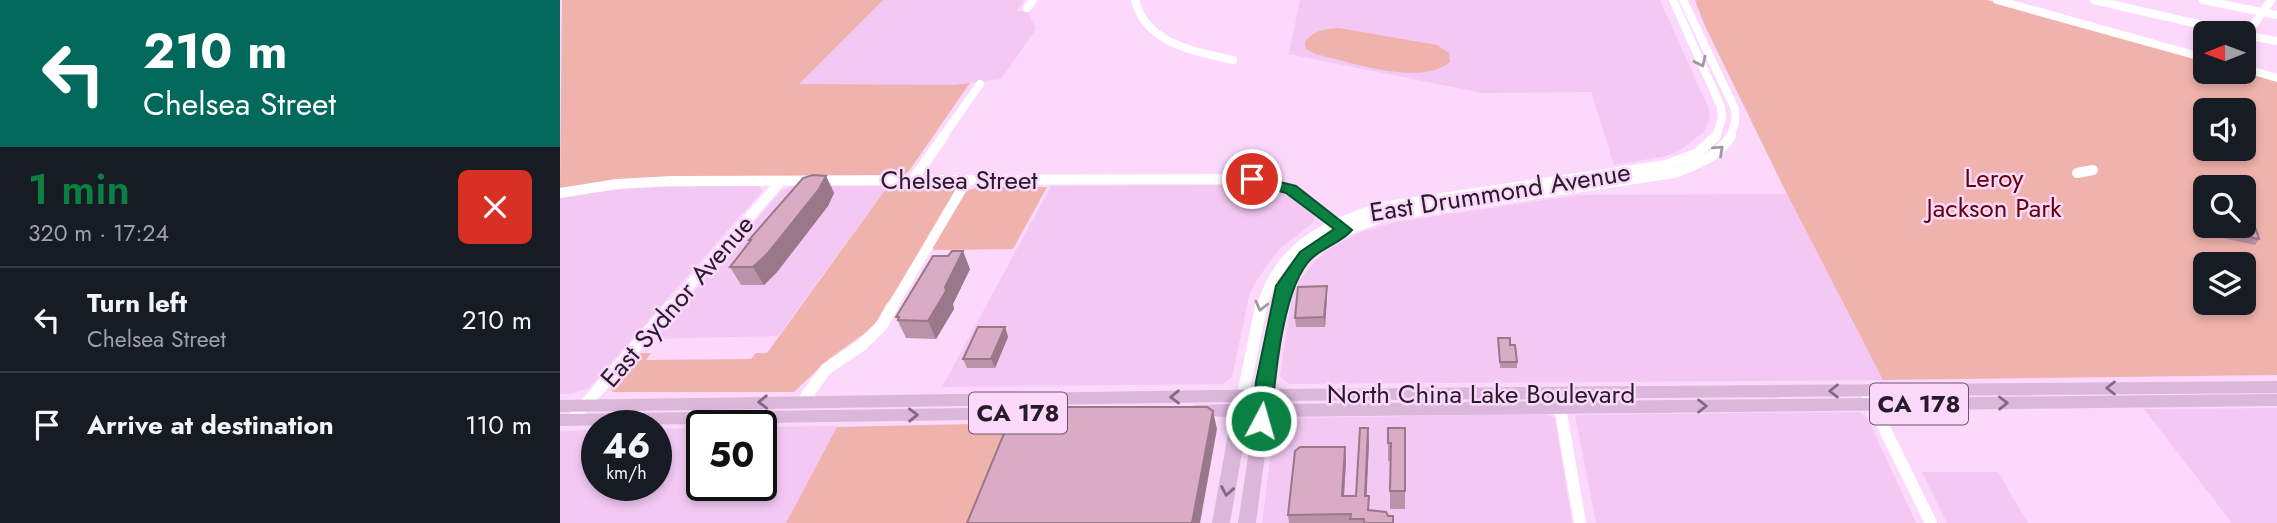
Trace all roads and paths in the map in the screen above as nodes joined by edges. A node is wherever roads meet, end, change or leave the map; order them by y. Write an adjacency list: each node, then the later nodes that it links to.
1 (1033, 0): 10 (street)
2 (1135, 0): 19 (street)
3 (1673, 0): 29 (street, East Drummond Avenue, one-way to 29)
4 (1683, 0): 29 (street, East Drummond Avenue, one-way to 4)
5 (1997, 0): 17 (street)
6 (2007, 0): 18 (street)
7 (2094, 0): 14 (street)
8 (2203, 0): 11 (street)
9 (2271, 0): 11 (street)
10 (1027, 8)
11 (2263, 12): 12 (street); 13 (street)
12 (2277, 15)
13 (2256, 21)
14 (2193, 23)
15 (2256, 38): 16 (street)
16 (2277, 41)
17 (2193, 53)
18 (2193, 53)
19 (1233, 60)
20 (2256, 70): 21 (street)
21 (2277, 76)
22 (980, 84): 27 (street)
23 (2093, 170): 24 (street)
24 (2077, 173)
25 (967, 180): 27 (street, Chelsea Street); 29 (street, Chelsea Street); 40 (street)
26 (780, 181): 27 (street, Chelsea Street); 28 (street, Chelsea Street); 37 (street, East Sydnor Avenue)
27 (912, 181)
28 (560, 193)
29 (1340, 226): 35 (street, East Drummond Avenue, one-way to 35); 36 (street, East Drummond Avenue)
30 (2277, 387): 31 (main road, North China Lake Boulevard / CA 178)
31 (2230, 388): 32 (main road, North China Lake Boulevard / CA 178, one-way to 32); 34 (main road)
32 (1869, 397): 34 (main road, North China Lake Boulevard / CA 178, one-way to 34); 36 (main road, North China Lake Boulevard / CA 178, one-way to 36); 39 (main road, North China Lake Boulevard / CA 178, one-way to 32); 45 (street)
33 (2277, 400): 34 (main road, North China Lake Boulevard / CA 178)
34 (2155, 402)
35 (1242, 403): 36 (main road, North China Lake Boulevard / CA 178); 40 (main road, North China Lake Boulevard / CA 178, one-way to 35); 40 (main road, North China Lake Boulevard / CA 178, one-way to 40); 42 (main road, one-way to 42)
36 (1264, 403): 39 (main road, North China Lake Boulevard / CA 178); 43 (main road)
37 (584, 405): 38 (main road, North China Lake Boulevard / CA 178); 40 (main road, North China Lake Boulevard / CA 178, one-way to 37); 41 (street, East Sydnor Avenue)
38 (560, 406)
39 (1560, 407): 44 (street)
40 (799, 409): 41 (main road, North China Lake Boulevard / CA 178)
41 (566, 420)
42 (1222, 523)
43 (1247, 523)
44 (1580, 523)
45 (1931, 523)

